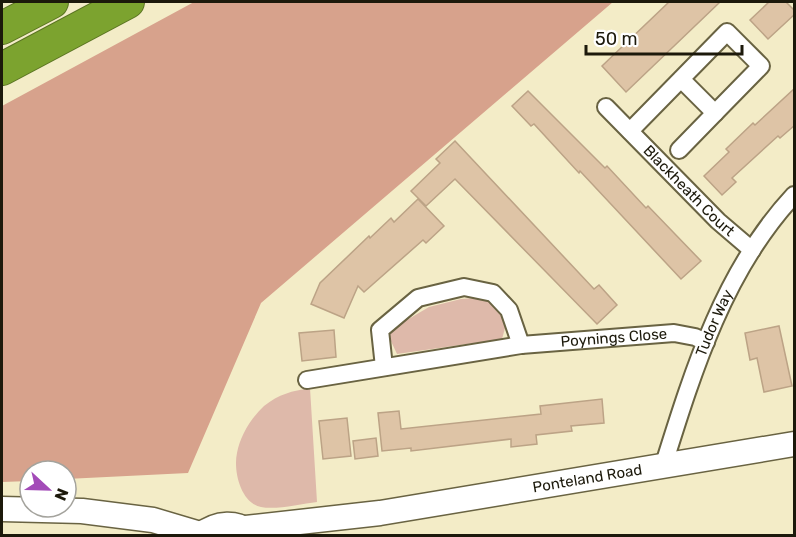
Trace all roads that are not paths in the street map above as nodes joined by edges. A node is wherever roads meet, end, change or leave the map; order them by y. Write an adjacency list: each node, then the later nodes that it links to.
1 (52, 2): 3 (highway)
2 (128, 2): 4 (highway)
3 (2, 28)
4 (2, 69)
5 (681, 79): 7 (street); 7 (street); 8 (street)
6 (606, 107): 8 (street, Blackheath Court)
7 (715, 113): 9 (street)
8 (630, 131): 11 (street, Blackheath Court)
9 (679, 150)
10 (795, 195): 11 (street, Tudor Way)
11 (752, 250): 12 (street, Tudor Way)
12 (706, 342): 13 (street, Poynings Close); 17 (street, Tudor Way)
13 (521, 345): 14 (street, Poynings Close); 14 (street)
14 (384, 367): 15 (street, Poynings Close)
15 (307, 380)
16 (795, 444): 17 (main road, Ponteland Road)
17 (663, 467): 19 (main road, Ponteland Road)
18 (2, 509): 21 (main road)
19 (380, 513): 20 (main road, Ponteland Road); 22 (main road, Ponteland Road)
20 (250, 532): 21 (main road, Ponteland Road)
21 (199, 535)
22 (319, 536)

